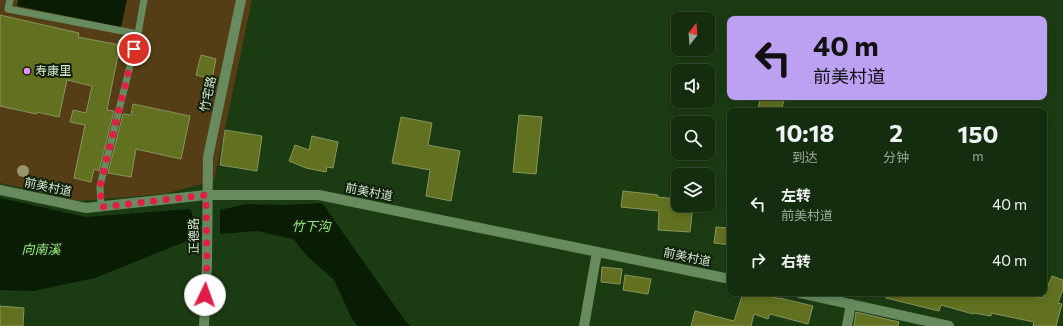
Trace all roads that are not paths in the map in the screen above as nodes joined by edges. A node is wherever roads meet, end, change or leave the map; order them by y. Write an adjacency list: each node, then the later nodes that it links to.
1 (10, 0): 4 (lane)
2 (144, 0): 4 (lane)
3 (241, 0): 6 (street, 竹宅路)
4 (138, 34): 7 (lane)
5 (0, 190): 7 (street, 前美村道)
6 (206, 195): 7 (street, 前美村道); 8 (street, 前美村道); 12 (street, 正德路)
7 (102, 207)
8 (597, 252): 9 (street, 前美村道); 13 (street)
9 (727, 278)
10 (814, 296): 11 (street)
11 (851, 304): 14 (street); 15 (street)
12 (204, 326)
13 (584, 326)
14 (847, 326)
15 (949, 326)

